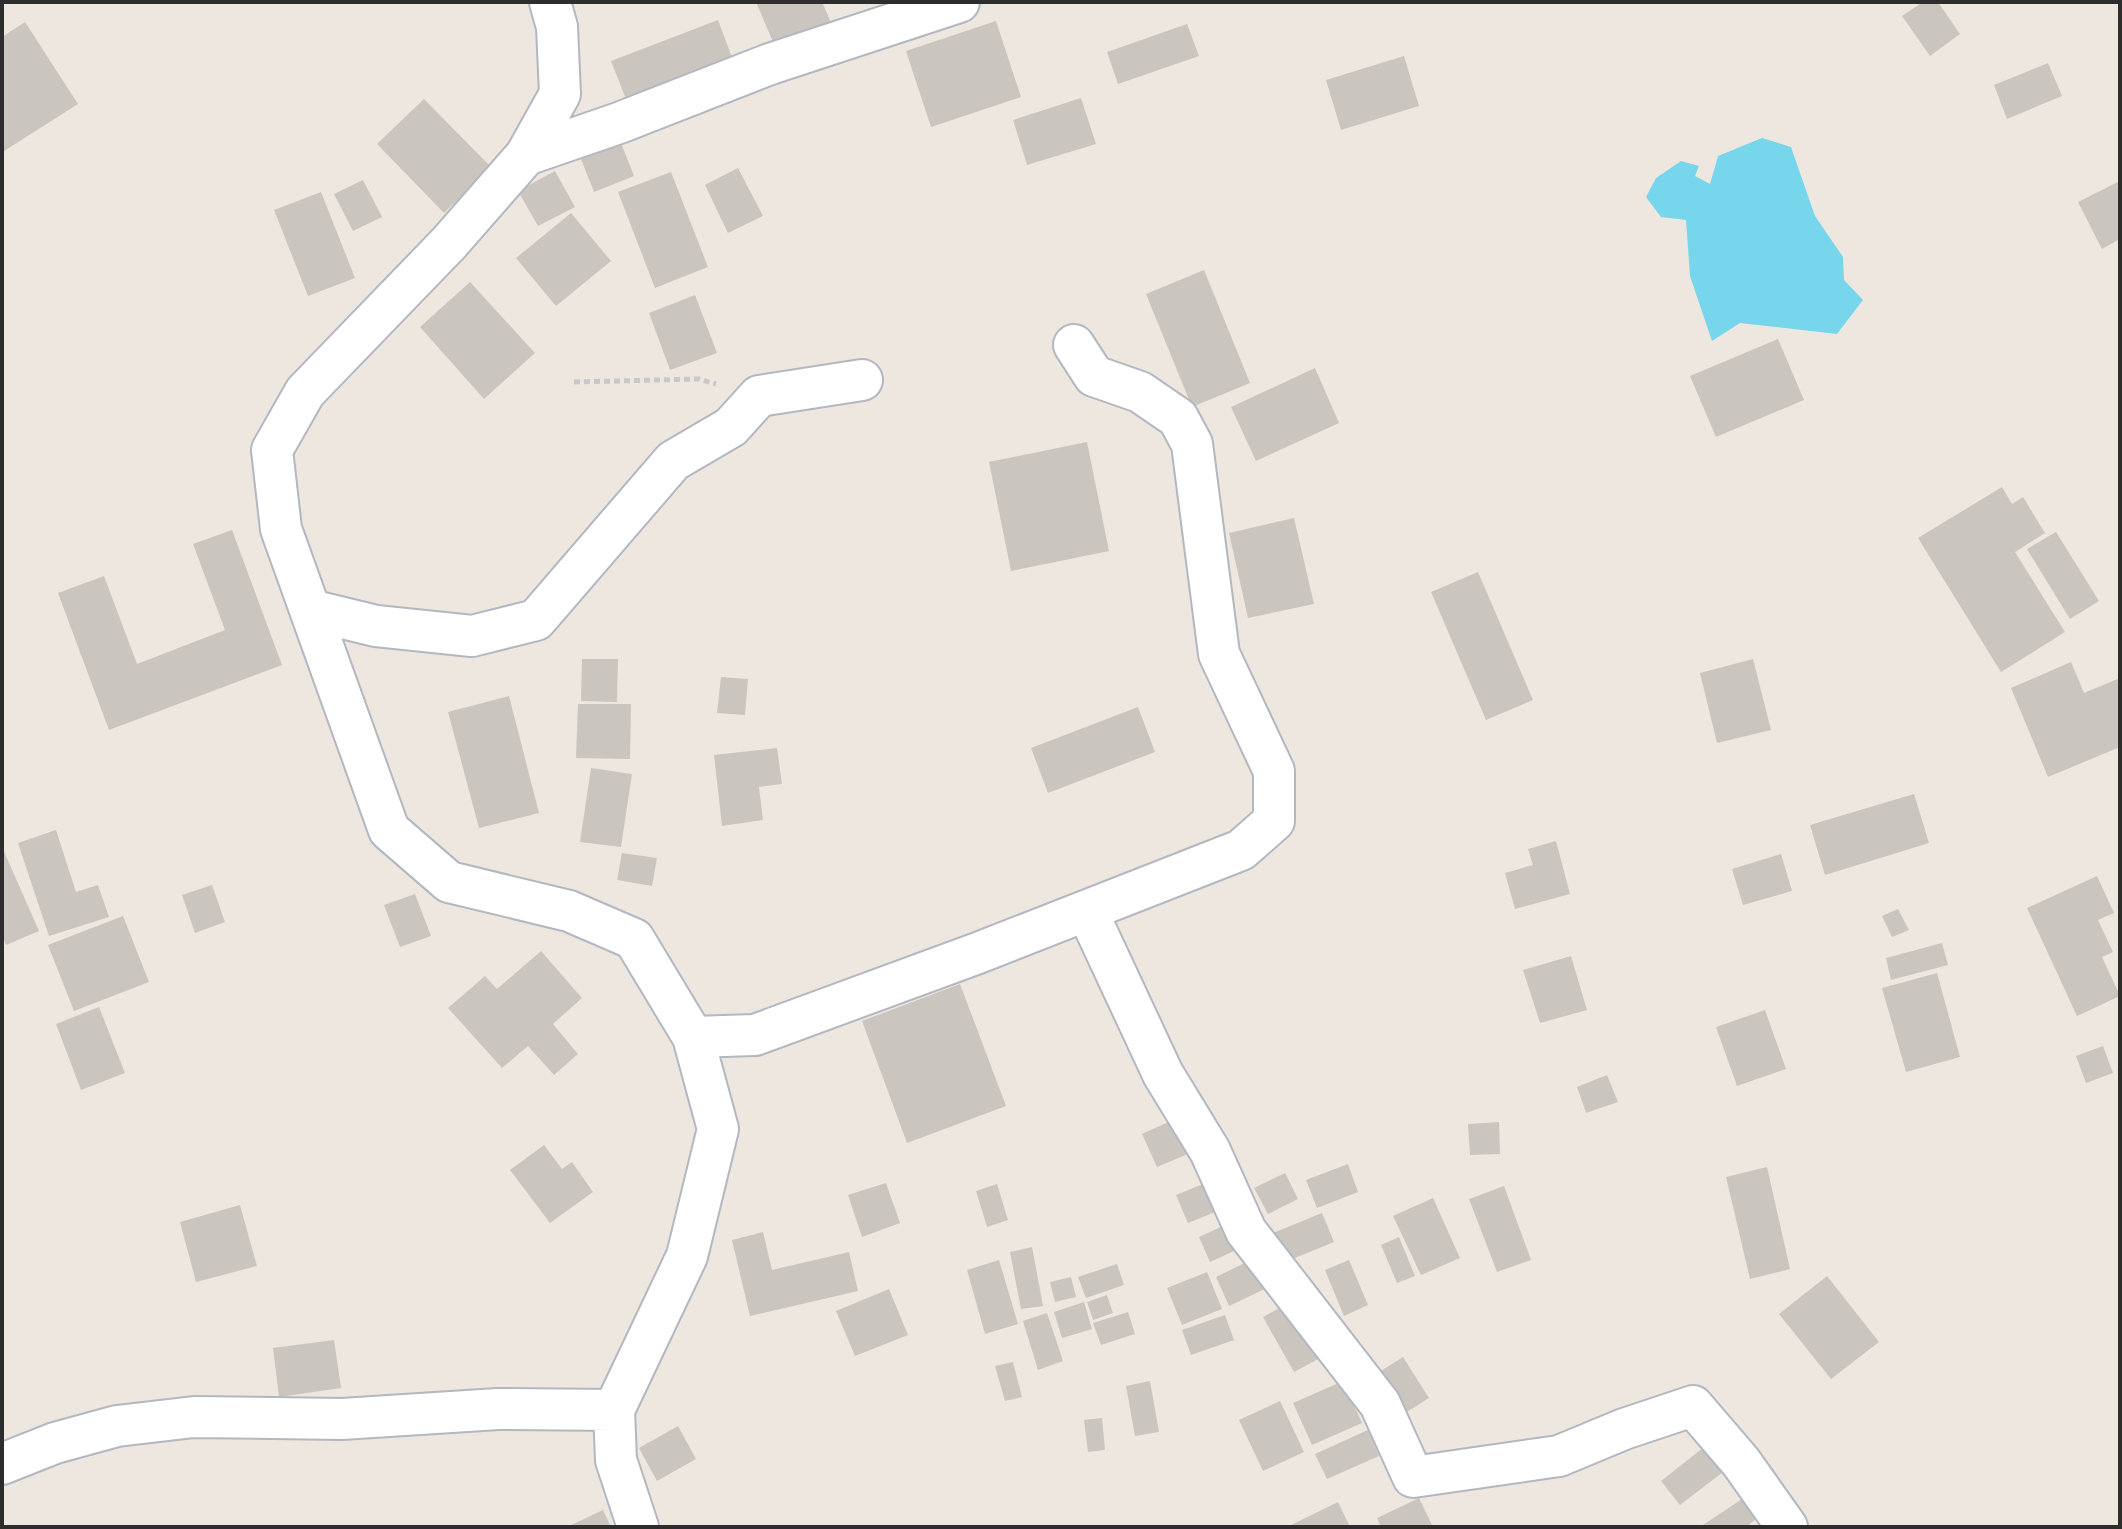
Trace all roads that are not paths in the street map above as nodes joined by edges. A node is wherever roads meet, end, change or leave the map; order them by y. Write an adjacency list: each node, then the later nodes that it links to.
1 (550, 2): 3 (street)
2 (959, 2): 3 (street)
3 (526, 155): 6 (street)
4 (1074, 345): 7 (street)
5 (862, 380): 6 (street)
6 (310, 610): 8 (street)
7 (1087, 911): 8 (street); 12 (street)
8 (693, 1037): 9 (street)
9 (614, 1410): 10 (street); 11 (street)
10 (2, 1464)
11 (638, 1527)
12 (1787, 1527)

